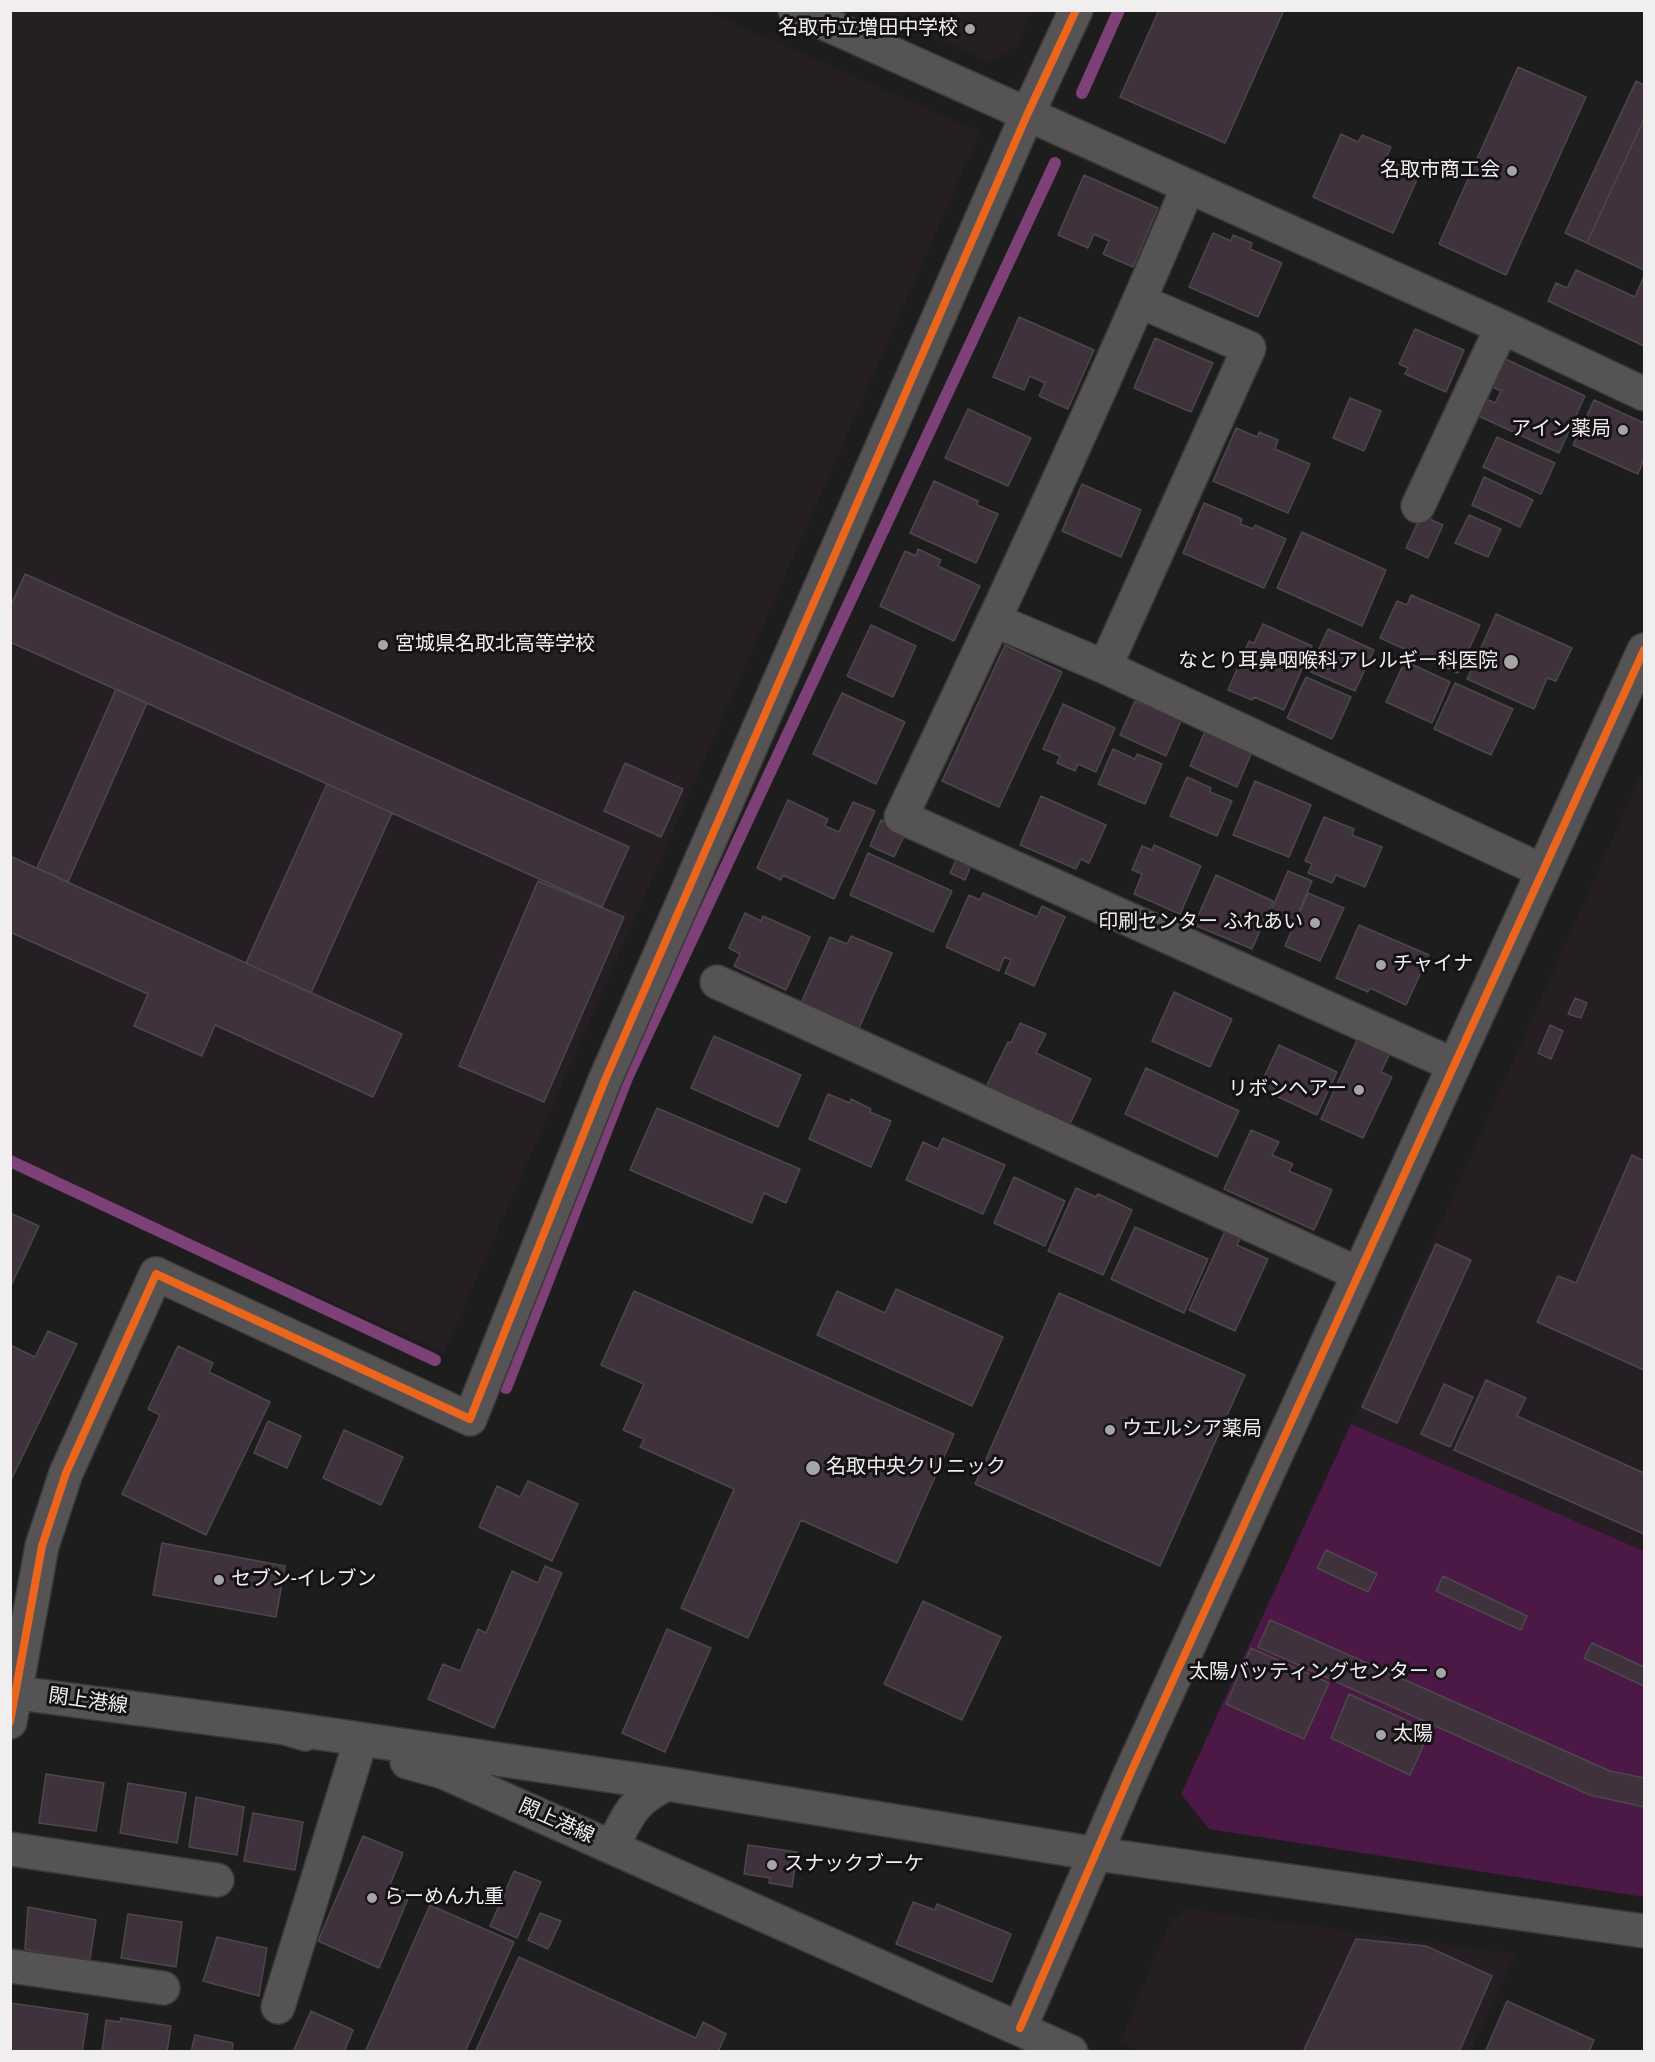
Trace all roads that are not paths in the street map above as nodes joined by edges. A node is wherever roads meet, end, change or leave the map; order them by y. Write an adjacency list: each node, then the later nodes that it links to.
1 (795, 10): 3 (street)
2 (1076, 10): 3 (street)
3 (1027, 114): 4 (street); 16 (street)
4 (1188, 188): 5 (street); 6 (street)
5 (1140, 302): 9 (street); 11 (street)
6 (1502, 327): 7 (street); 8 (street)
7 (1644, 394)
8 (1418, 506)
9 (994, 620): 11 (street); 14 (street)
10 (1644, 650): 12 (street)
11 (1105, 667): 12 (street)
12 (1543, 871): 14 (street)
13 (717, 982): 15 (street)
14 (1454, 1065): 15 (street)
15 (1359, 1274): 22 (street)
16 (12, 1702): 17 (street, 閖上港線)
17 (285, 1728): 18 (street, 閖上港線); 19 (street)
18 (358, 1749): 20 (street, 閖上港線); 27 (street)
19 (667, 1784): 20 (street); 22 (street)
20 (612, 1847): 28 (street, 閖上港線)
21 (10, 1849): 23 (street)
22 (1097, 1854): 24 (street); 28 (street)
23 (217, 1880)
24 (1644, 1931)
25 (10, 1966): 26 (street)
26 (163, 1988)
27 (278, 2007)
28 (1020, 2028): 29 (street, 閖上港線)
29 (1071, 2052)

